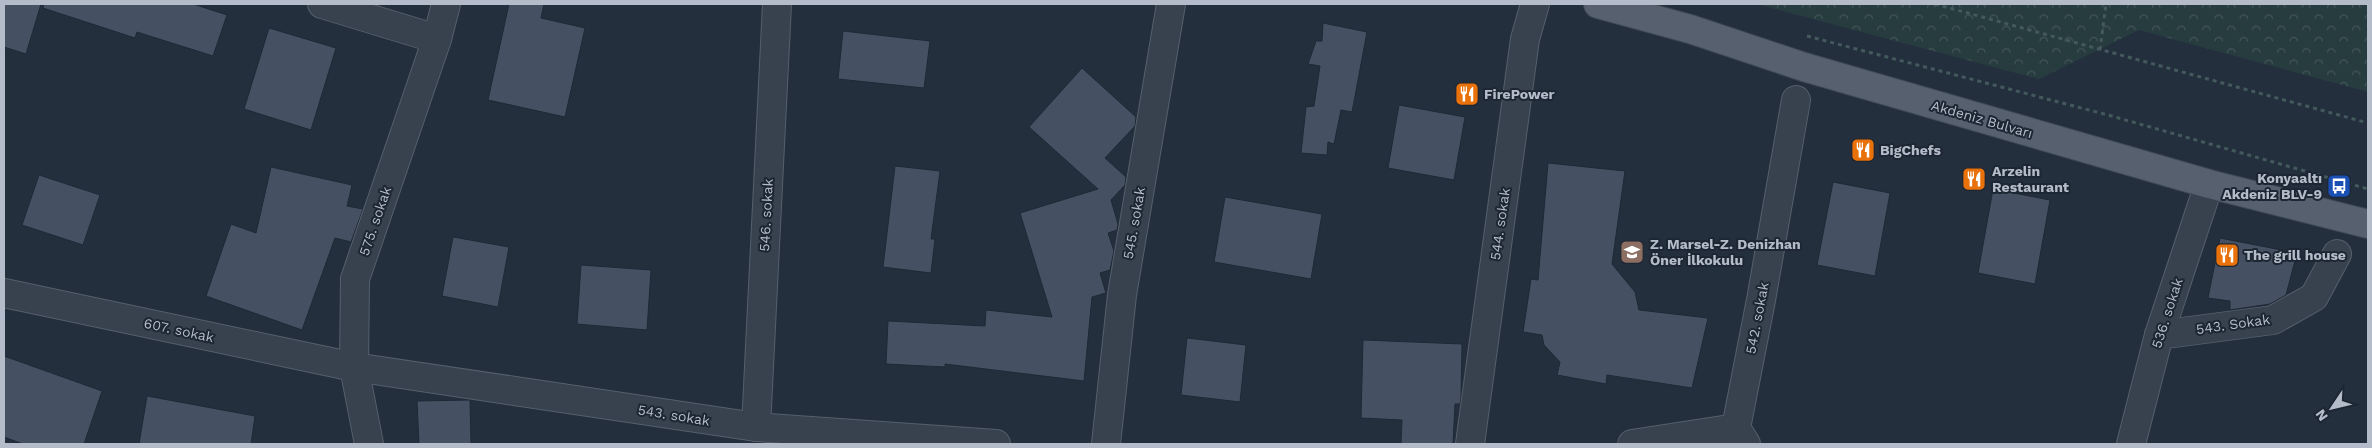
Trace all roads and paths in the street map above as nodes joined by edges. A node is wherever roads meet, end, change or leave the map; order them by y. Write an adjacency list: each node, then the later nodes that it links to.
1 (322, 4): 10 (street)
2 (446, 4): 10 (street, 575. sokak)
3 (777, 4): 21 (street, 546. sokak)
4 (1171, 4): 25 (street, 545. sokak)
5 (1535, 4): 26 (street, 544. sokak)
6 (1598, 4): 14 (main road, Akdeniz Bulvarı)
7 (1935, 4): 11 (path)
8 (2106, 4): 11 (path)
9 (1804, 35): 15 (path)
10 (437, 39): 20 (street, 575. sokak)
11 (2100, 50): 13 (path)
12 (1796, 100): 22 (street, 542. sokak)
13 (2368, 122)
14 (2209, 184): 16 (main road, Akdeniz Bulvarı); 19 (street, 536. sokak)
15 (2368, 189)
16 (2368, 224)
17 (2337, 254): 19 (street, 543. Sokak)
18 (4, 293): 20 (street, 607. sokak)
19 (2159, 335): 28 (street, 536. sokak)
20 (354, 367): 21 (street, 543. sokak); 23 (street, 575. sokak)
21 (756, 427): 24 (street, 543. sokak)
22 (1741, 436): 27 (street)
23 (369, 444)
24 (996, 444)
25 (1106, 444)
26 (1470, 444)
27 (1632, 444)
28 (2131, 444)

